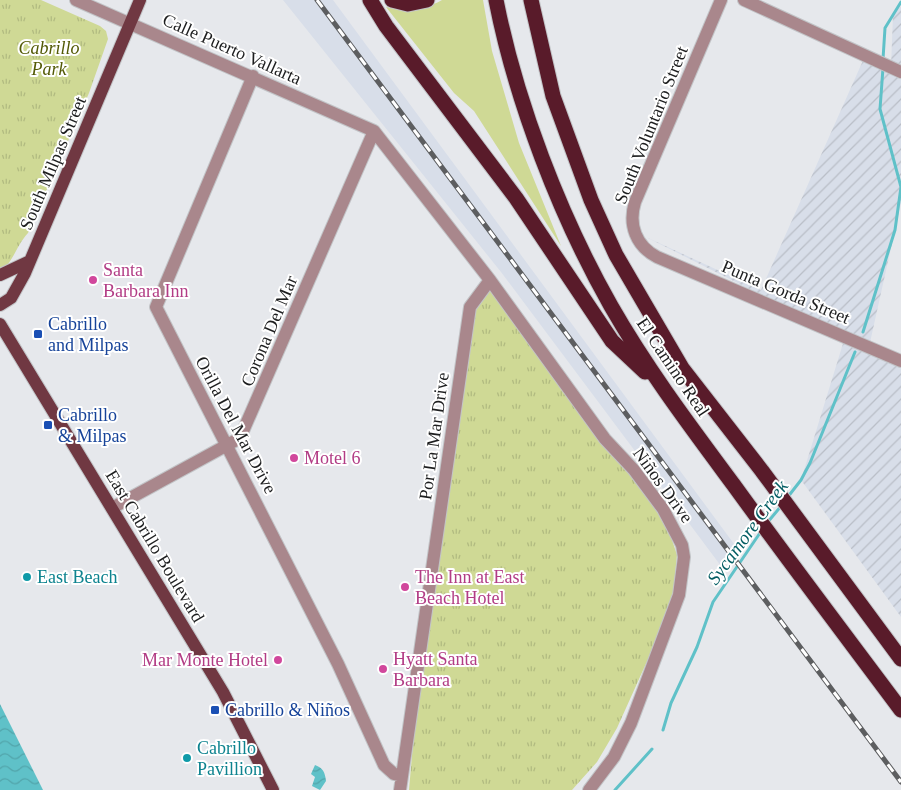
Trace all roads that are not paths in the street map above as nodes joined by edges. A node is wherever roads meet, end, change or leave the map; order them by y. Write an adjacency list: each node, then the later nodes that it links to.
1 (76, 0): 10 (street, Calle Puerto Vallarta)
2 (140, 0): 10 (main road, South Milpas Street)
3 (370, 0): 21 (highway)
4 (392, 0): 5 (highway)
5 (426, 0)
6 (496, 0): 21 (highway, El Camino Real)
7 (531, 0): 24 (highway, El Camino Real)
8 (721, 0): 14 (street, South Voluntario Street)
9 (744, 0): 11 (street)
10 (129, 22): 12 (street, Calle Puerto Vallarta); 15 (main road, South Milpas Street)
11 (896, 69)
12 (253, 76): 13 (street, Calle Puerto Vallarta); 22 (street, Orilla Del Mar Drive)
13 (374, 131): 17 (street); 22 (street, Corona Del Mar)
14 (657, 257): 20 (street, Punta Gorda Street)
15 (30, 261): 16 (main road); 18 (main road, South Milpas Street)
16 (0, 275)
17 (490, 280): 26 (street, Por La Mar Drive); 27 (street, Niños Drive)
18 (0, 305)
19 (0, 324): 23 (main road, East Cabrillo Boulevard)
20 (901, 361)
21 (663, 390): 25 (highway, El Camino Real)
22 (228, 447): 23 (street, Corona Del Mar); 26 (street, Orilla Del Mar Drive)
23 (112, 508): 28 (main road, East Cabrillo Boulevard)
24 (901, 659)
25 (901, 710)
26 (402, 776): 29 (street, Por La Mar Drive)
27 (597, 787)
28 (273, 790)
29 (400, 790)

